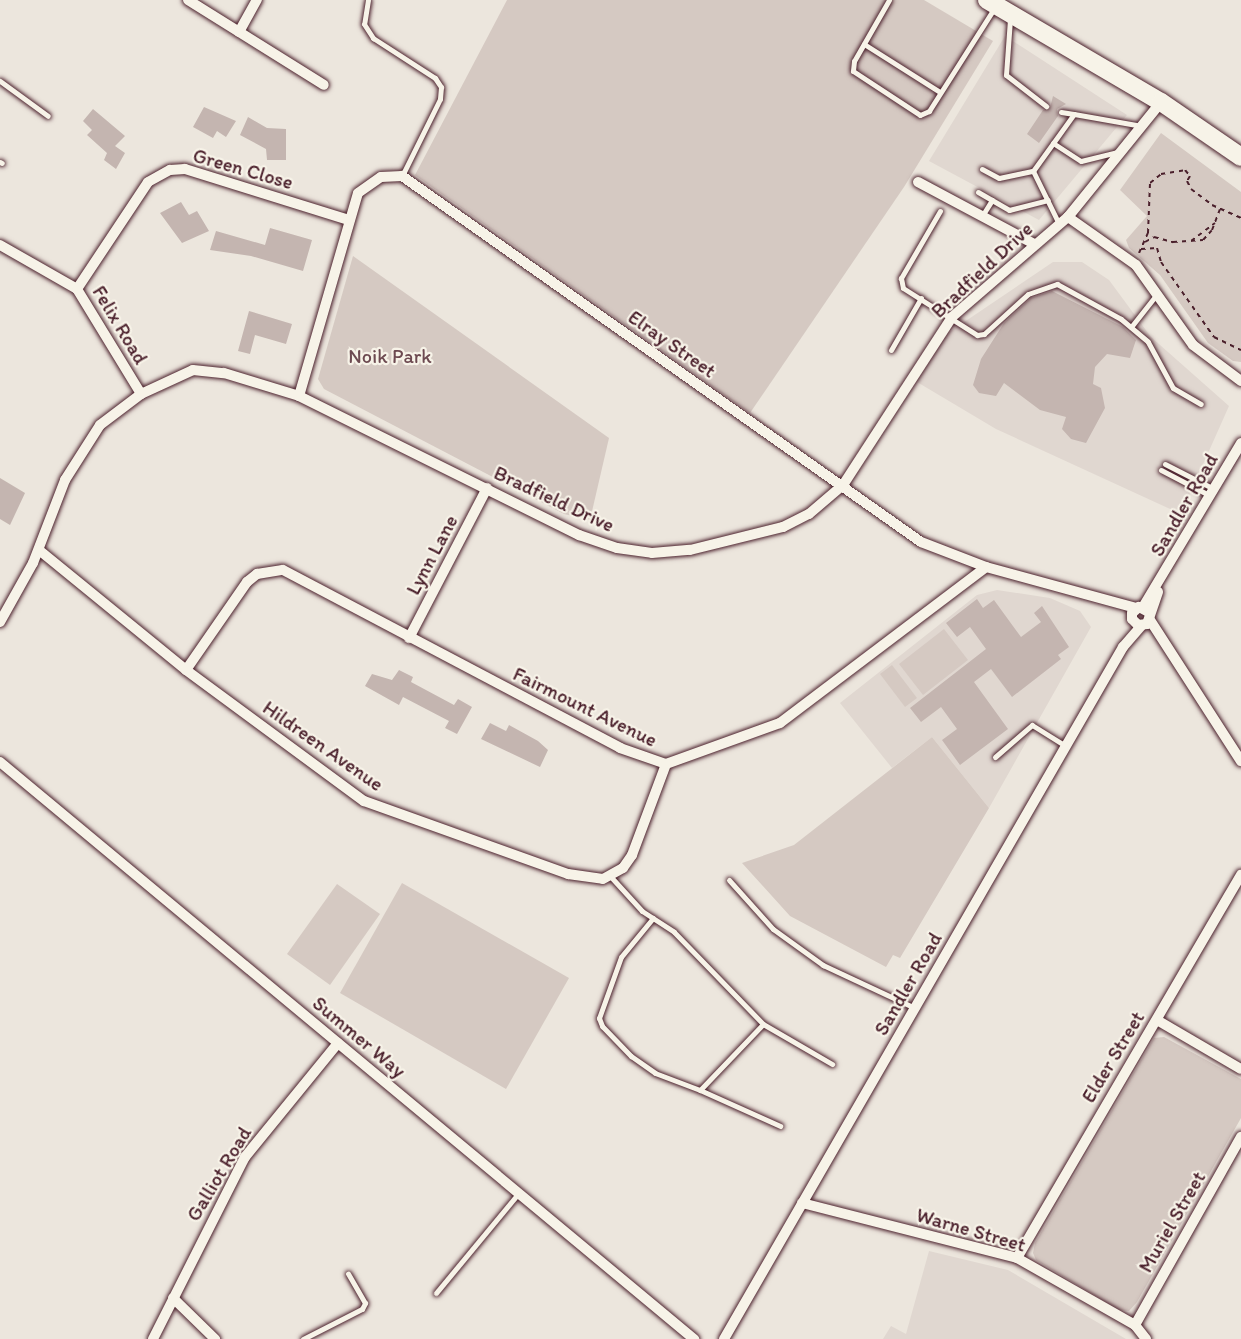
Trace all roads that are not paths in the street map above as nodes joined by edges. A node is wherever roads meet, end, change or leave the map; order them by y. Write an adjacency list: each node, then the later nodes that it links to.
1 (188, 0): 6 (street)
2 (257, 0): 6 (street)
3 (369, 0): 23 (lane)
4 (889, 0): 7 (lane)
5 (998, 7): 10 (lane); 11 (main road); 12 (lane)
6 (239, 32): 9 (street)
7 (864, 44): 10 (lane); 10 (lane)
8 (0, 81): 15 (lane)
9 (324, 85)
10 (940, 92)
11 (1154, 102): 16 (street, Bradfield Drive); 19 (main road); 22 (main road)
12 (1046, 106)
13 (1061, 112): 14 (lane)
14 (1074, 114): 16 (lane); 17 (lane)
15 (48, 116)
16 (1142, 126): 18 (street, Bradfield Drive)
17 (1053, 143): 18 (lane); 21 (lane)
18 (1123, 150): 30 (street, Bradfield Drive)
19 (1241, 157)
20 (982, 170): 21 (lane)
21 (1033, 171): 27 (lane)
22 (1241, 172)
23 (402, 176): 31 (street); 48 (street, Elray Street)
24 (918, 182): 29 (street)
25 (978, 192): 26 (lane)
26 (992, 200): 27 (lane); 29 (lane)
27 (1048, 200): 32 (lane)
28 (940, 211): 37 (lane)
29 (982, 216): 33 (street)
30 (1068, 217): 32 (street, Bradfield Drive); 36 (street)
31 (349, 220): 35 (street, Green Close); 43 (street)
32 (1059, 224): 33 (street, Bradfield Drive)
33 (1034, 244): 38 (street, Bradfield Drive)
34 (0, 245): 35 (street, Felix Road)
35 (77, 289): 42 (street, Felix Road)
36 (1159, 292): 39 (lane); 41 (street)
37 (921, 298): 38 (lane); 40 (lane)
38 (952, 317): 39 (lane); 48 (street, Bradfield Drive)
39 (1131, 327): 44 (lane)
40 (891, 350)
41 (1241, 381)
42 (141, 394): 43 (street, Bradfield Drive); 51 (street, Bradfield Drive)
43 (299, 396): 49 (street, Bradfield Drive)
44 (1201, 404)
45 (1241, 444): 50 (street, Sandler Road)
46 (1165, 464): 50 (lane)
47 (1161, 470): 50 (lane)
48 (843, 485): 49 (street, Bradfield Drive); 52 (street, Elray Street)
49 (487, 488): 55 (street, Lynn Lane)
50 (1213, 493): 53 (street, Sandler Road)
51 (39, 550): 54 (street, Bradfield Drive); 56 (street, Hildreen Avenue)
52 (986, 567): 53 (street, Elray Street); 61 (street, Fairmount Avenue)
53 (1141, 616): 57 (street, Sandler Road); 59 (street)
54 (0, 622)
55 (409, 638): 56 (street, Fairmount Avenue); 61 (street, Fairmount Avenue)
56 (186, 670): 63 (street, Hildreen Avenue)
57 (1066, 746): 58 (lane); 66 (street, Sandler Road)
58 (995, 757)
59 (1241, 761)
60 (0, 762): 69 (street, Summer Way)
61 (666, 764): 63 (street)
62 (1241, 875): 67 (street, Elder Street)
63 (611, 877): 65 (lane)
64 (729, 880): 66 (lane)
65 (653, 918): 68 (lane); 72 (lane)
66 (915, 1008): 76 (street, Sandler Road)
67 (1157, 1020): 71 (street); 77 (street, Elder Street)
68 (763, 1024): 70 (lane); 72 (lane)
69 (338, 1043): 75 (street, Summer Way); 80 (street, Galliot Road)
70 (832, 1064)
71 (1241, 1069)
72 (700, 1090): 73 (lane)
73 (780, 1126)
74 (1241, 1137): 81 (street, Muriel Street)
75 (518, 1194): 79 (lane); 85 (street, Summer Way)
76 (802, 1203): 77 (street, Warne Street); 86 (street, Sandler Road)
77 (1017, 1258): 81 (street, Warne Street)
78 (348, 1273): 84 (lane)
79 (436, 1293)
80 (173, 1298): 82 (street, Galliot Road); 83 (street)
81 (1135, 1325): 87 (street, Warne Street)
82 (153, 1339)
83 (215, 1339)
84 (303, 1339)
85 (694, 1339)
86 (724, 1339)
87 (1146, 1339)

